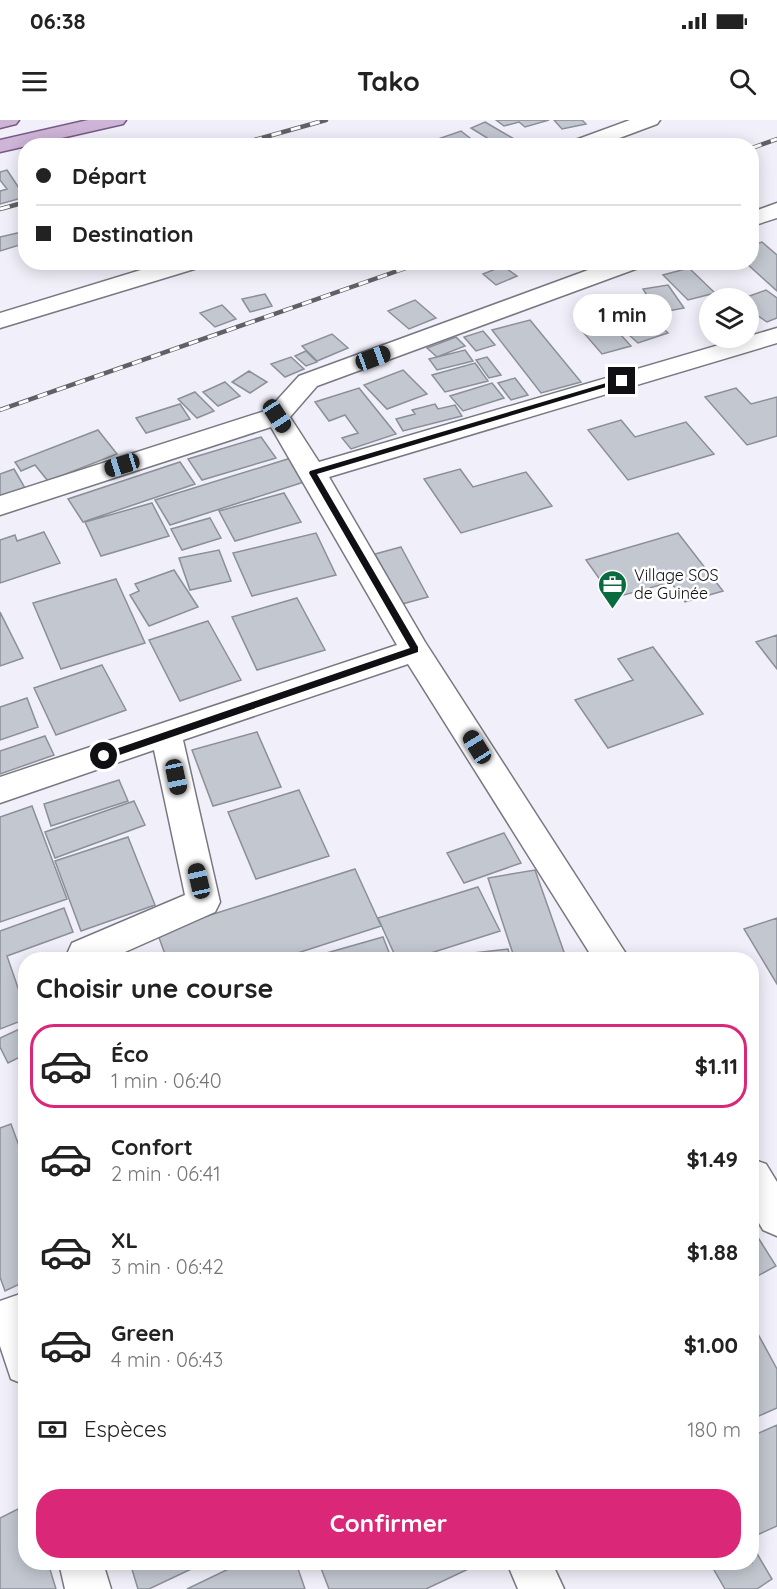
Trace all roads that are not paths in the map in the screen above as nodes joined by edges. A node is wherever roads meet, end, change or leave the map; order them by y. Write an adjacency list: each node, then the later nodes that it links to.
1 (9, 120): 4 (main road)
2 (116, 120): 5 (main road)
3 (651, 120): 6 (street)
4 (0, 122)
5 (36, 138)
6 (600, 138)
7 (18, 142): 8 (main road)
8 (0, 146)
9 (777, 210): 10 (street)
10 (759, 216)
11 (167, 270): 13 (street)
12 (611, 270): 15 (street)
13 (0, 321)
14 (777, 335): 16 (street)
15 (277, 416): 16 (street); 17 (street)
16 (313, 473): 18 (street)
17 (0, 506)
18 (415, 650): 19 (street); 22 (street)
19 (167, 736): 20 (street); 21 (street)
20 (0, 790)
21 (89, 952)
22 (608, 952)
23 (759, 1188): 24 (street)
24 (777, 1217)
25 (83, 1570): 27 (street)
26 (533, 1570): 28 (street)
27 (88, 1589)
28 (541, 1589)

